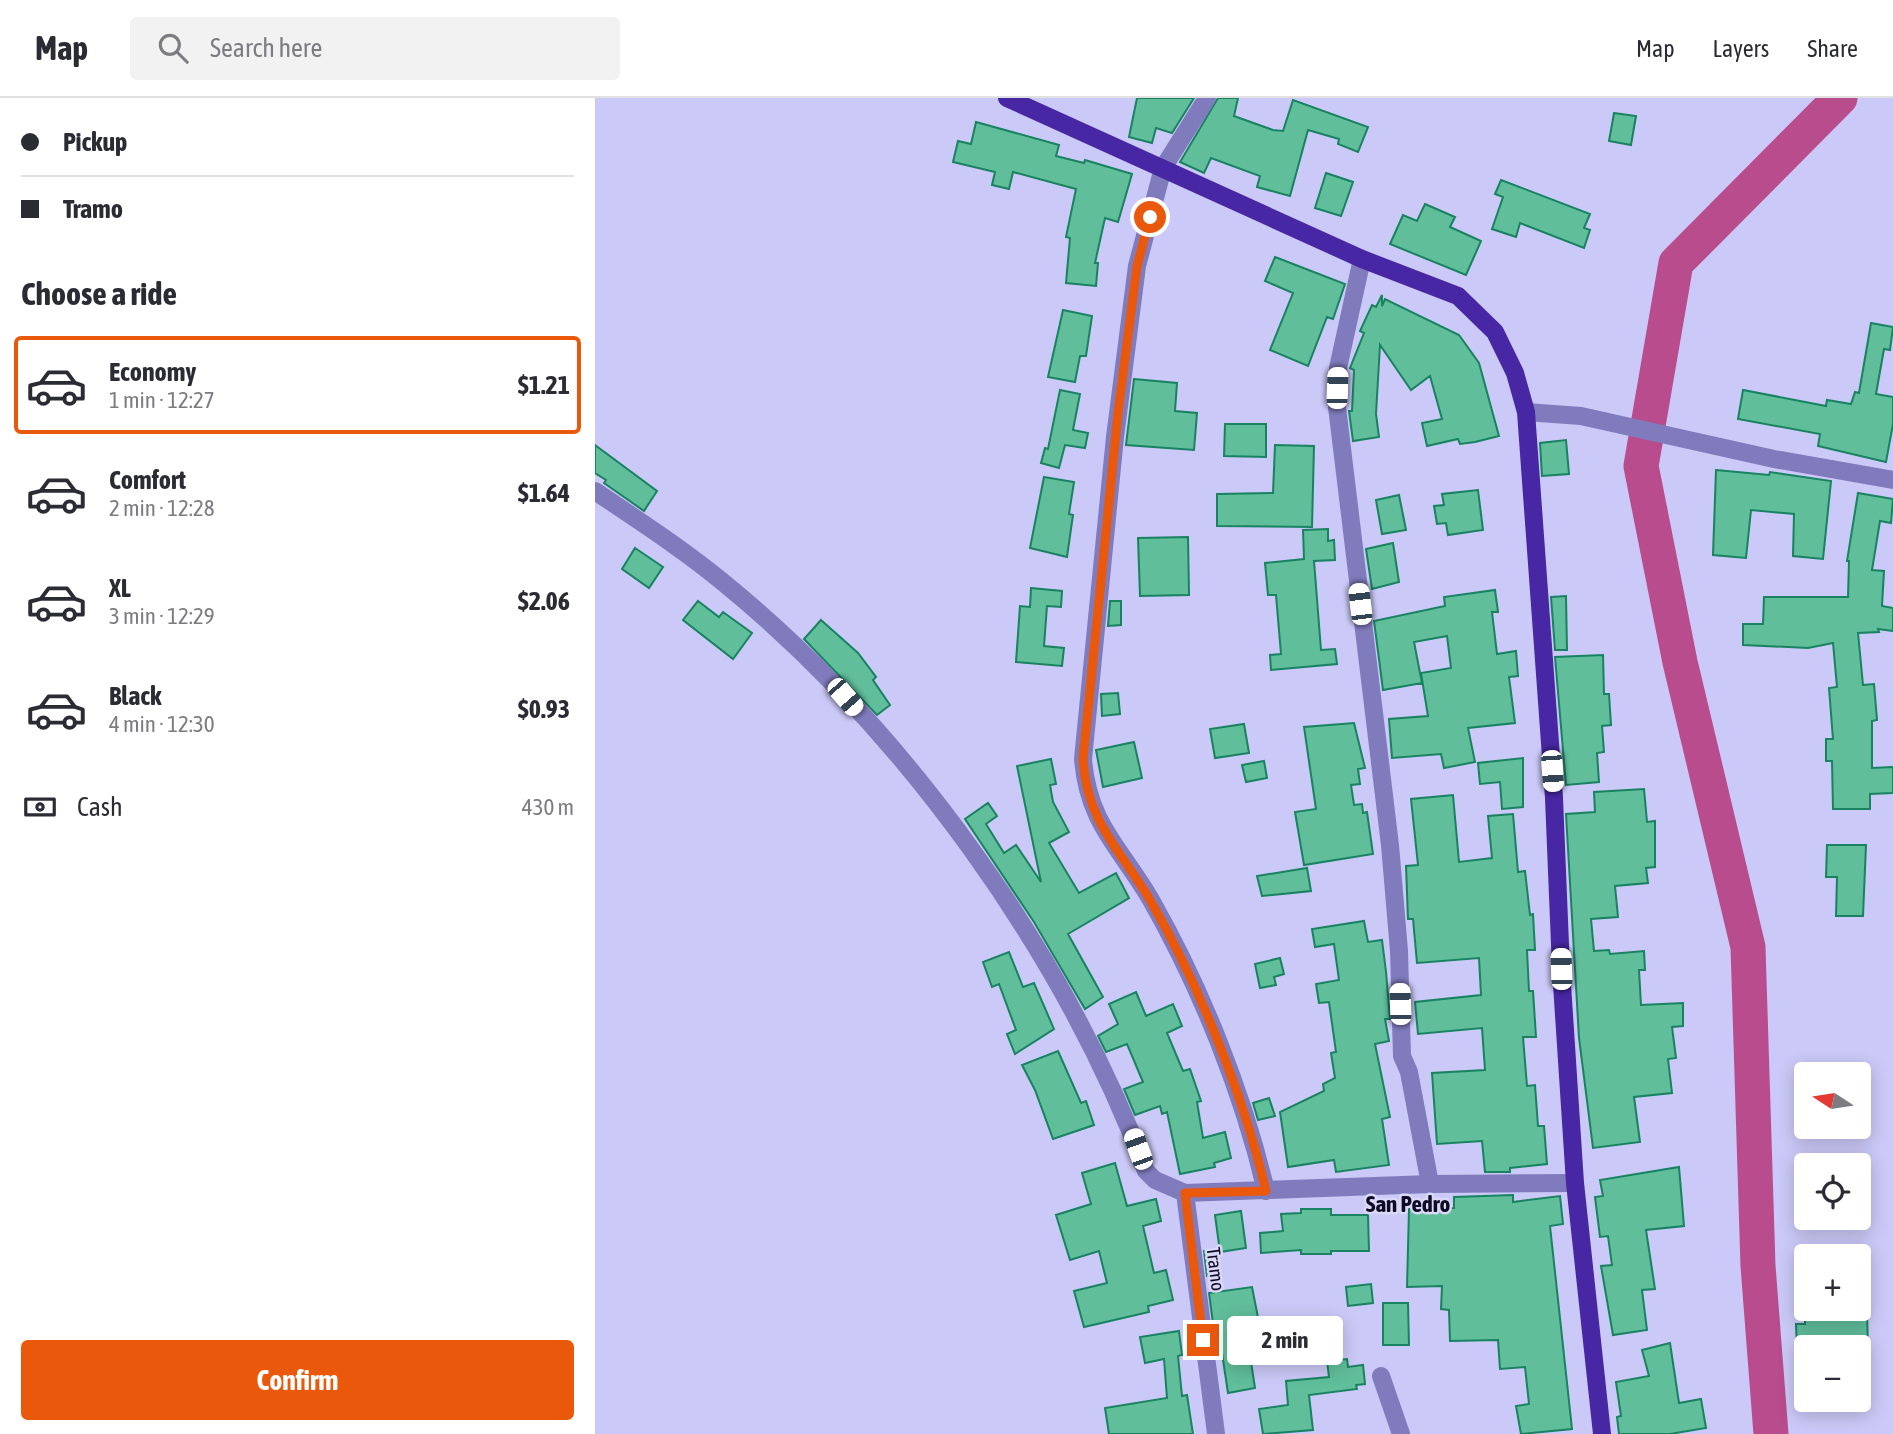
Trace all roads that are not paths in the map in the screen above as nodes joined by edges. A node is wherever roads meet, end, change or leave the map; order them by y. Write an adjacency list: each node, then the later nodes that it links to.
1 (1007, 98): 3 (main road)
2 (1207, 98): 3 (street)
3 (1163, 168): 4 (main road); 10 (street)
4 (1362, 259): 5 (main road); 9 (street)
5 (1526, 412): 6 (street); 8 (main road)
6 (1893, 480)
7 (595, 491): 11 (street)
8 (1576, 1183): 9 (street); 15 (main road)
9 (1430, 1184): 10 (street)
10 (1266, 1191): 11 (street)
11 (1185, 1193): 13 (street, Tramo)
12 (1381, 1376): 14 (street)
13 (1216, 1434)
14 (1401, 1434)
15 (1602, 1434)

